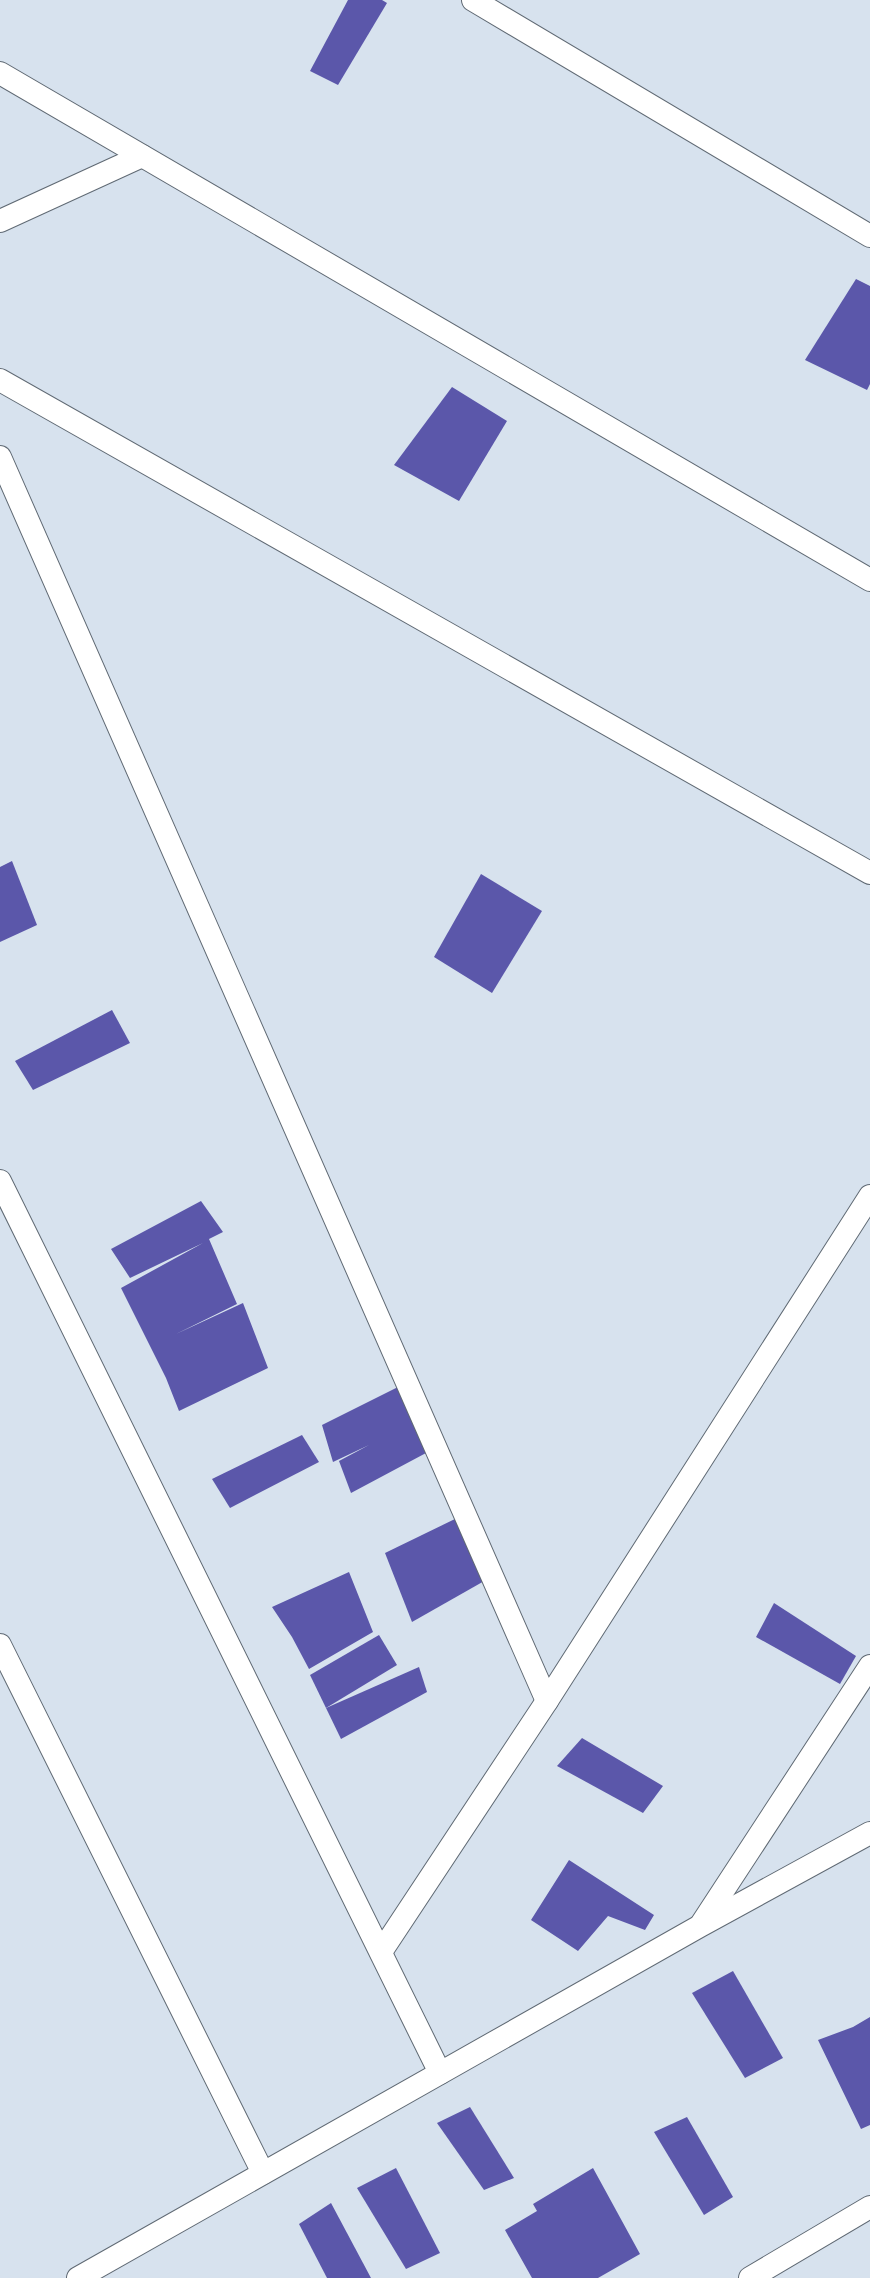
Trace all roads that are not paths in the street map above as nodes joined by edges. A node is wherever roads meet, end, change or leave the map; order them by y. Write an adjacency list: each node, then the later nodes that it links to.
1 (473, 0): 5 (street)
2 (0, 73): 3 (street)
3 (142, 156): 4 (street); 8 (street)
4 (0, 221)
5 (870, 236)
6 (0, 380): 9 (street)
7 (0, 457): 14 (street)
8 (870, 580)
9 (870, 873)
10 (0, 1180): 17 (street)
11 (870, 1196): 14 (street)
12 (0, 1645): 19 (street)
13 (870, 1666): 16 (street)
14 (547, 1701): 17 (street)
15 (870, 1832): 16 (street)
16 (700, 1926): 18 (street)
17 (381, 1952): 18 (street)
18 (440, 2073): 19 (street)
19 (263, 2173): 21 (street)
20 (870, 2207): 22 (street)
21 (78, 2278)
22 (750, 2278)

